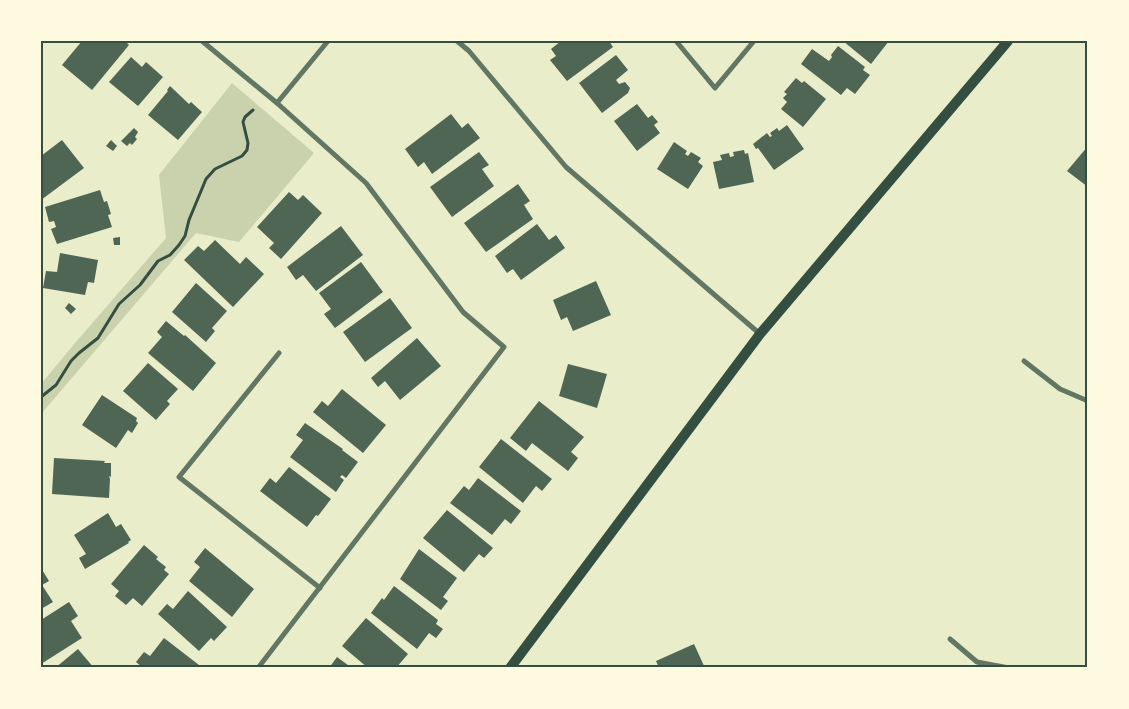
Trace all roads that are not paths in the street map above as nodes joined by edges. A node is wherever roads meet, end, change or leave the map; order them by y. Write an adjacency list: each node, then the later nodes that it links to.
1 (202, 41): 7 (street)
2 (328, 41): 7 (street)
3 (457, 41): 8 (street)
4 (676, 41): 5 (street)
5 (754, 41)
6 (1008, 41): 8 (main road)
7 (277, 103): 12 (street)
8 (760, 334): 15 (main road)
9 (280, 353): 12 (street)
10 (1024, 361): 11 (street)
11 (1088, 400)
12 (320, 588): 14 (street)
13 (950, 639): 16 (street)
14 (258, 668)
15 (510, 668)
16 (1009, 668)

